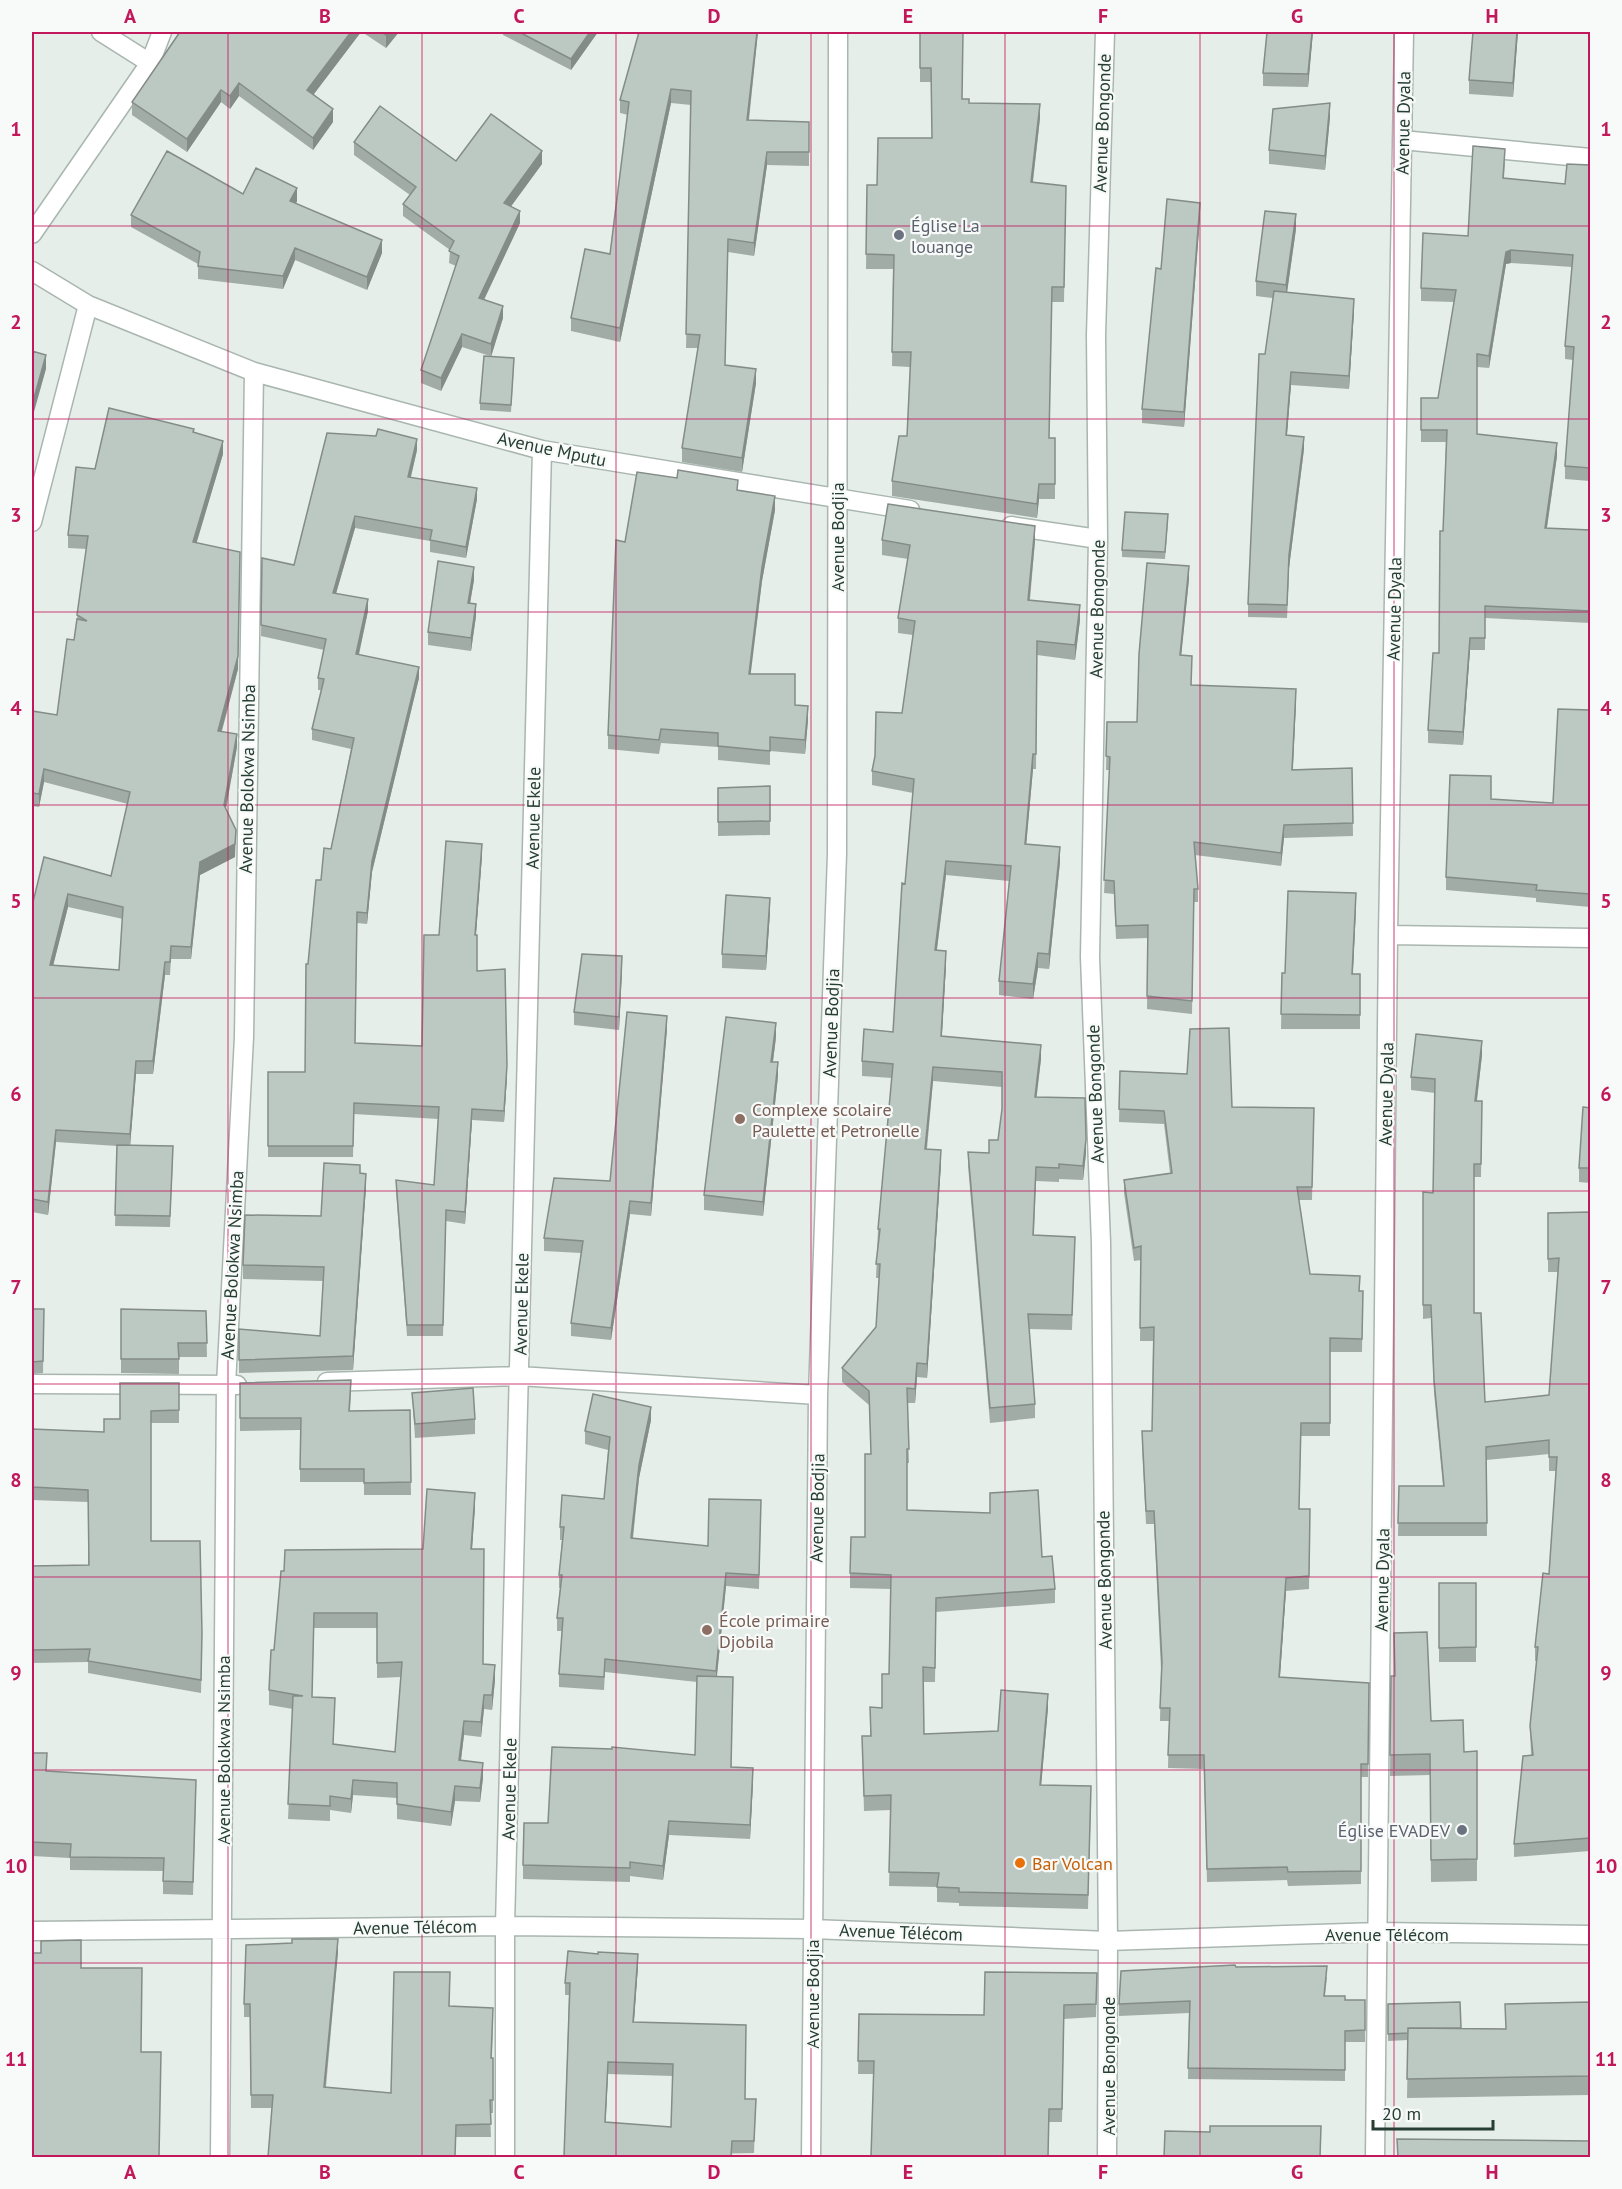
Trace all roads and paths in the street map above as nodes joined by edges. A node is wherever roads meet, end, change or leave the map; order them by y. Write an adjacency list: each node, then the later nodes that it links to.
1 (101, 32): 6 (street)
2 (162, 32): 6 (street)
3 (838, 32): 14 (street, Avenue Bodjia)
4 (1105, 32): 18 (street, Avenue Bongonde)
5 (1404, 32): 7 (street, Avenue Dyala)
6 (150, 63): 9 (street)
7 (1402, 140): 8 (street); 19 (street, Avenue Dyala)
8 (1590, 158)
9 (32, 234)
10 (32, 271): 11 (street, Avenue Mputu)
11 (88, 305): 12 (street, Avenue Mputu); 16 (street)
12 (254, 372): 13 (street, Avenue Mputu); 25 (street, Avenue Bolokwa Nsimba)
13 (542, 450): 14 (street, Avenue Mputu); 21 (street, Avenue Ekele)
14 (837, 499): 15 (street, Avenue Mputu); 26 (street, Avenue Bodjia)
15 (932, 513)
16 (32, 522)
17 (991, 523): 18 (street)
18 (1098, 539): 33 (street, Avenue Bongonde)
19 (1388, 935): 20 (street); 31 (street, Avenue Dyala)
20 (1590, 938)
21 (519, 1376): 22 (street); 26 (street); 27 (street, Avenue Ekele)
22 (308, 1383)
23 (32, 1384): 25 (street)
24 (249, 1384): 25 (street)
25 (226, 1385): 29 (street, Avenue Bolokwa Nsimba)
26 (818, 1395): 28 (street, Avenue Bodjia)
27 (505, 1926): 28 (street, Avenue Télécom); 29 (street, Avenue Télécom); 35 (street, Avenue Ekele)
28 (812, 1929): 33 (street, Avenue Télécom); 36 (street, Avenue Bodjia)
29 (221, 1930): 30 (street, Avenue Télécom); 34 (street, Avenue Bolokwa Nsimba)
30 (32, 1931)
31 (1378, 1932): 32 (street, Avenue Télécom); 33 (street, Avenue Télécom); 38 (street, Avenue Dyala)
32 (1590, 1935)
33 (1108, 1941): 37 (street, Avenue Bongonde)
34 (220, 2157)
35 (506, 2157)
36 (811, 2157)
37 (1107, 2157)
38 (1376, 2157)

